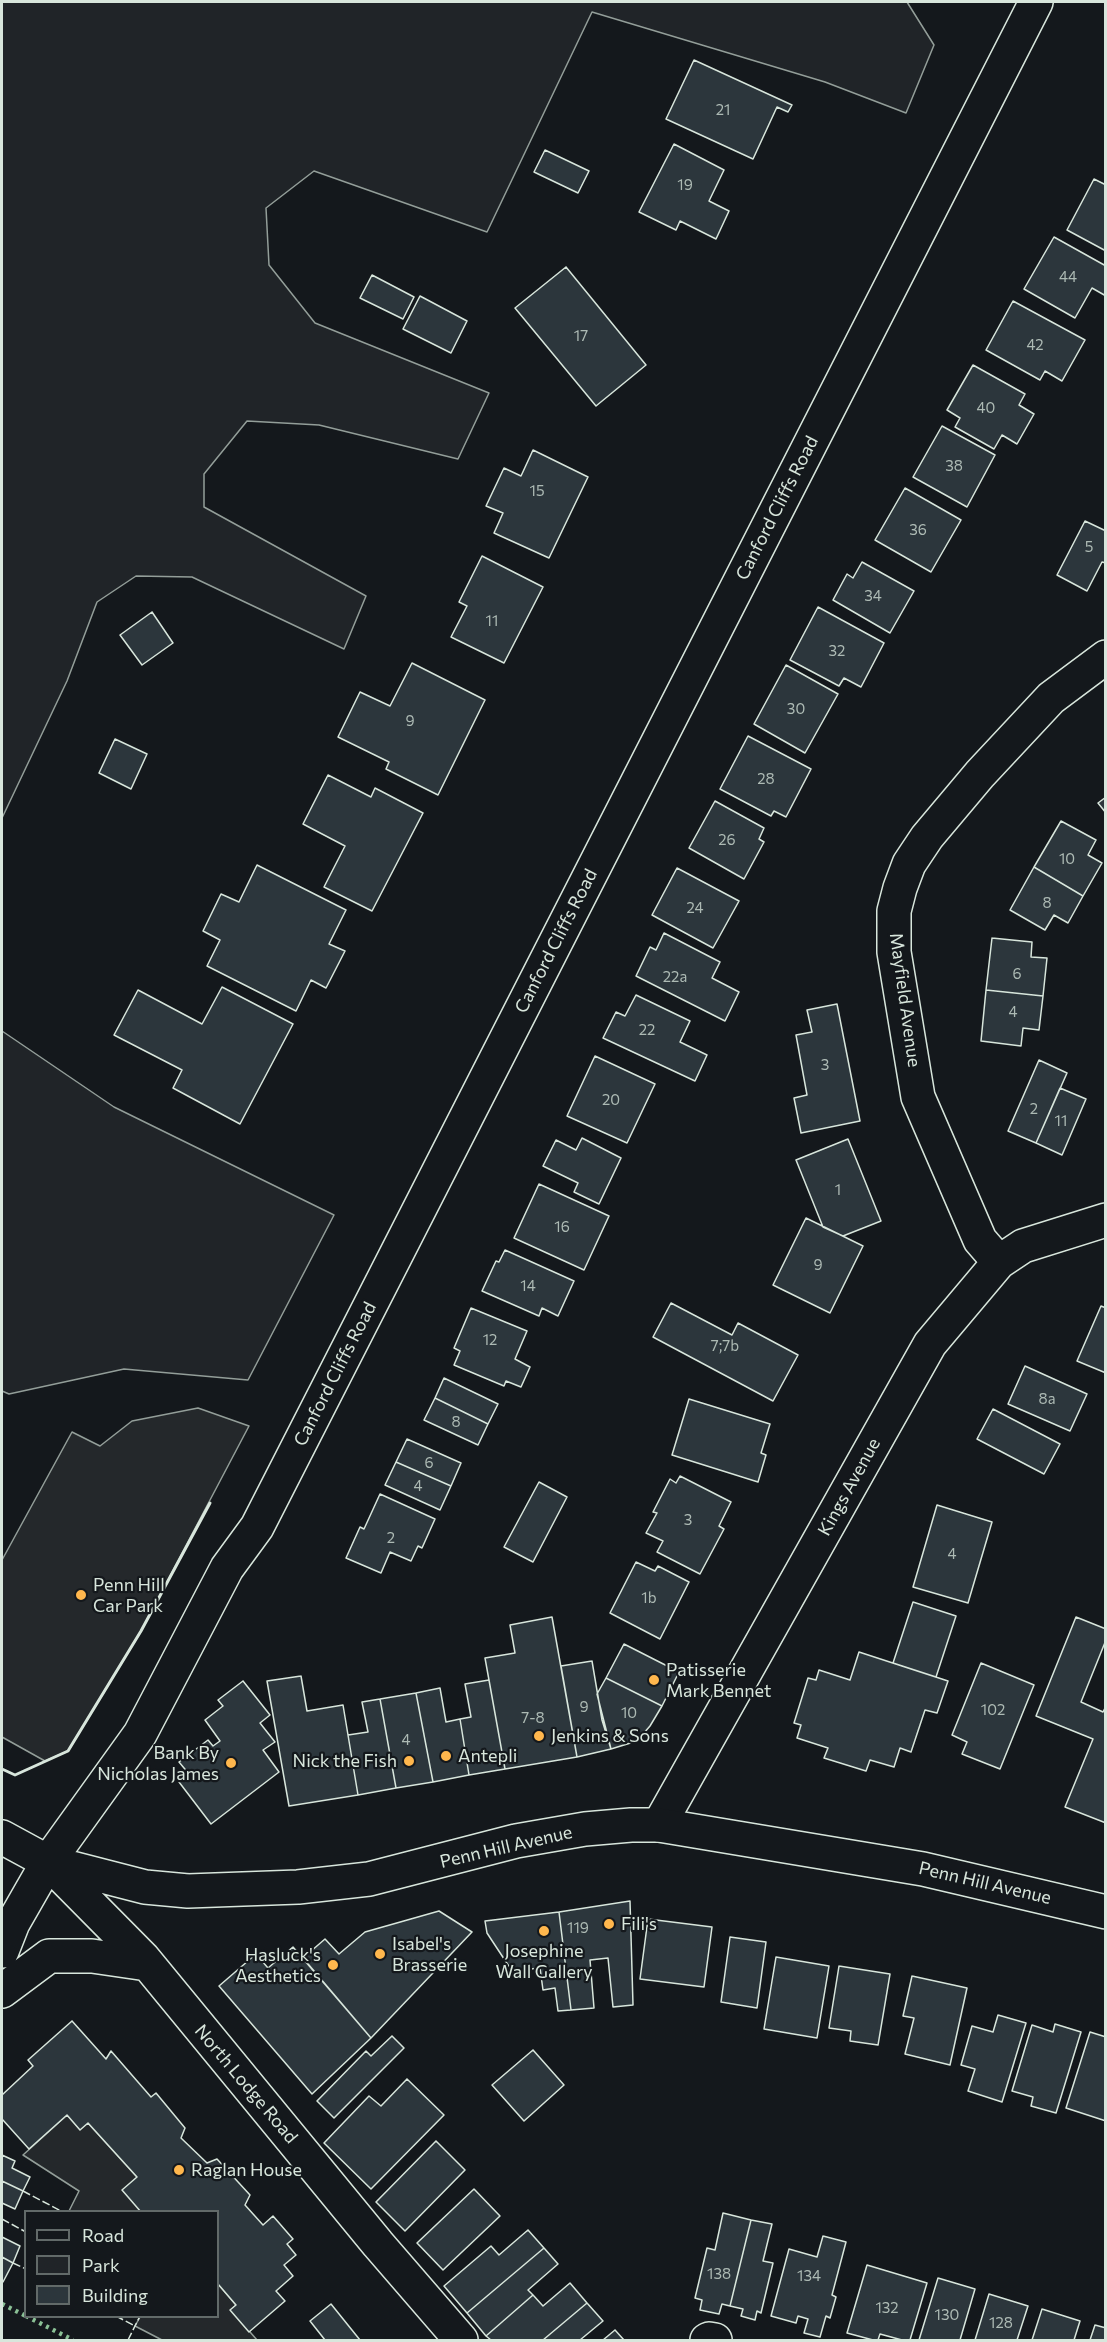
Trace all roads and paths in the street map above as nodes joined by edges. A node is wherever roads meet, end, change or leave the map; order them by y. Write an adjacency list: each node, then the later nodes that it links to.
1 (1036, 2): 7 (street, Canford Cliffs Road)
2 (1106, 657): 4 (street, Mayfield Avenue)
3 (1106, 1220): 4 (street, Kings Avenue)
4 (999, 1262): 5 (street, Kings Avenue)
5 (659, 1825): 7 (street, Penn Hill Avenue); 8 (street, Penn Hill Avenue)
6 (2, 1836): 7 (street)
7 (48, 1862): 9 (street, Canford Cliffs Road); 10 (street, North Lodge Road)
8 (1106, 1912)
9 (2, 1951)
10 (147, 1964): 11 (street); 12 (street, North Lodge Road)
11 (2, 1991)
12 (461, 2340)
13 (707, 2340): 14 (street)
14 (715, 2340)

